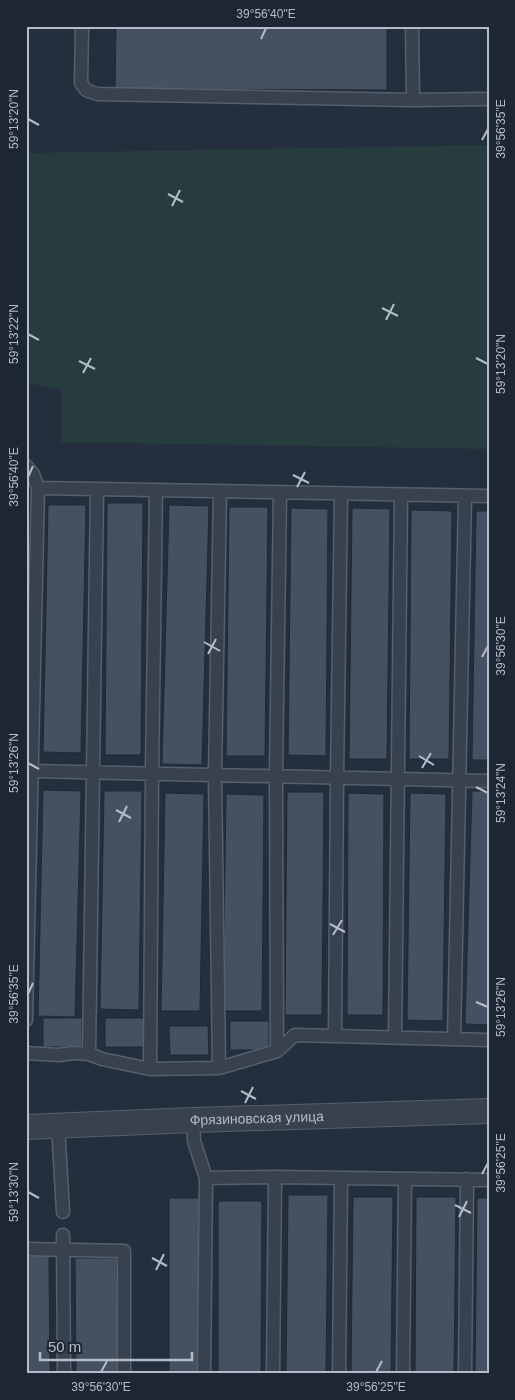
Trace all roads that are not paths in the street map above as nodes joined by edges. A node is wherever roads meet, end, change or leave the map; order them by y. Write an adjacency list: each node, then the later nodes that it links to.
1 (82, 26): 4 (lane)
2 (412, 26): 4 (lane)
3 (489, 99): 4 (lane)
4 (412, 100)
5 (26, 466): 6 (lane)
6 (38, 488): 7 (lane); 15 (lane)
7 (97, 489): 8 (lane); 16 (lane)
8 (156, 490): 9 (lane); 17 (lane)
9 (220, 492): 10 (lane); 18 (lane)
10 (280, 493): 11 (lane); 19 (lane)
11 (341, 494): 12 (lane); 20 (lane)
12 (401, 495): 13 (lane); 21 (lane)
13 (464, 496): 14 (lane); 22 (lane)
14 (489, 496)
15 (32, 771): 16 (lane); 24 (lane)
16 (93, 772): 17 (lane); 31 (lane)
17 (152, 774): 18 (lane); 33 (lane)
18 (215, 775): 19 (lane); 32 (lane)
19 (276, 776): 20 (lane); 29 (lane)
20 (336, 777): 21 (lane); 25 (lane)
21 (398, 779): 22 (lane); 26 (lane)
22 (459, 780): 23 (lane); 27 (lane)
23 (489, 781)
24 (26, 1020)
25 (335, 1036): 26 (lane); 29 (lane)
26 (395, 1038): 27 (lane)
27 (454, 1039): 28 (lane)
28 (489, 1040)
29 (277, 1051): 32 (lane)
30 (26, 1053): 31 (lane)
31 (88, 1054): 33 (lane)
32 (219, 1068): 33 (lane)
33 (150, 1069)
34 (489, 1111): 35 (street, Фрязиновская улица)
35 (193, 1120): 36 (street, Фрязиновская улица); 39 (lane)
36 (58, 1126): 37 (street, Фрязиновская улица); 44 (lane)
37 (26, 1127)
38 (275, 1177): 39 (lane); 40 (lane); 51 (lane)
39 (206, 1178): 50 (lane)
40 (341, 1178): 41 (lane); 52 (lane)
41 (405, 1179): 42 (lane); 53 (lane)
42 (467, 1179): 43 (lane); 54 (lane)
43 (489, 1180)
44 (63, 1212)
45 (63, 1235): 47 (lane)
46 (26, 1249): 47 (lane)
47 (63, 1250): 48 (lane); 49 (lane)
48 (64, 1374)
49 (124, 1374)
50 (204, 1374)
51 (273, 1374)
52 (339, 1374)
53 (403, 1374)
54 (465, 1374)

